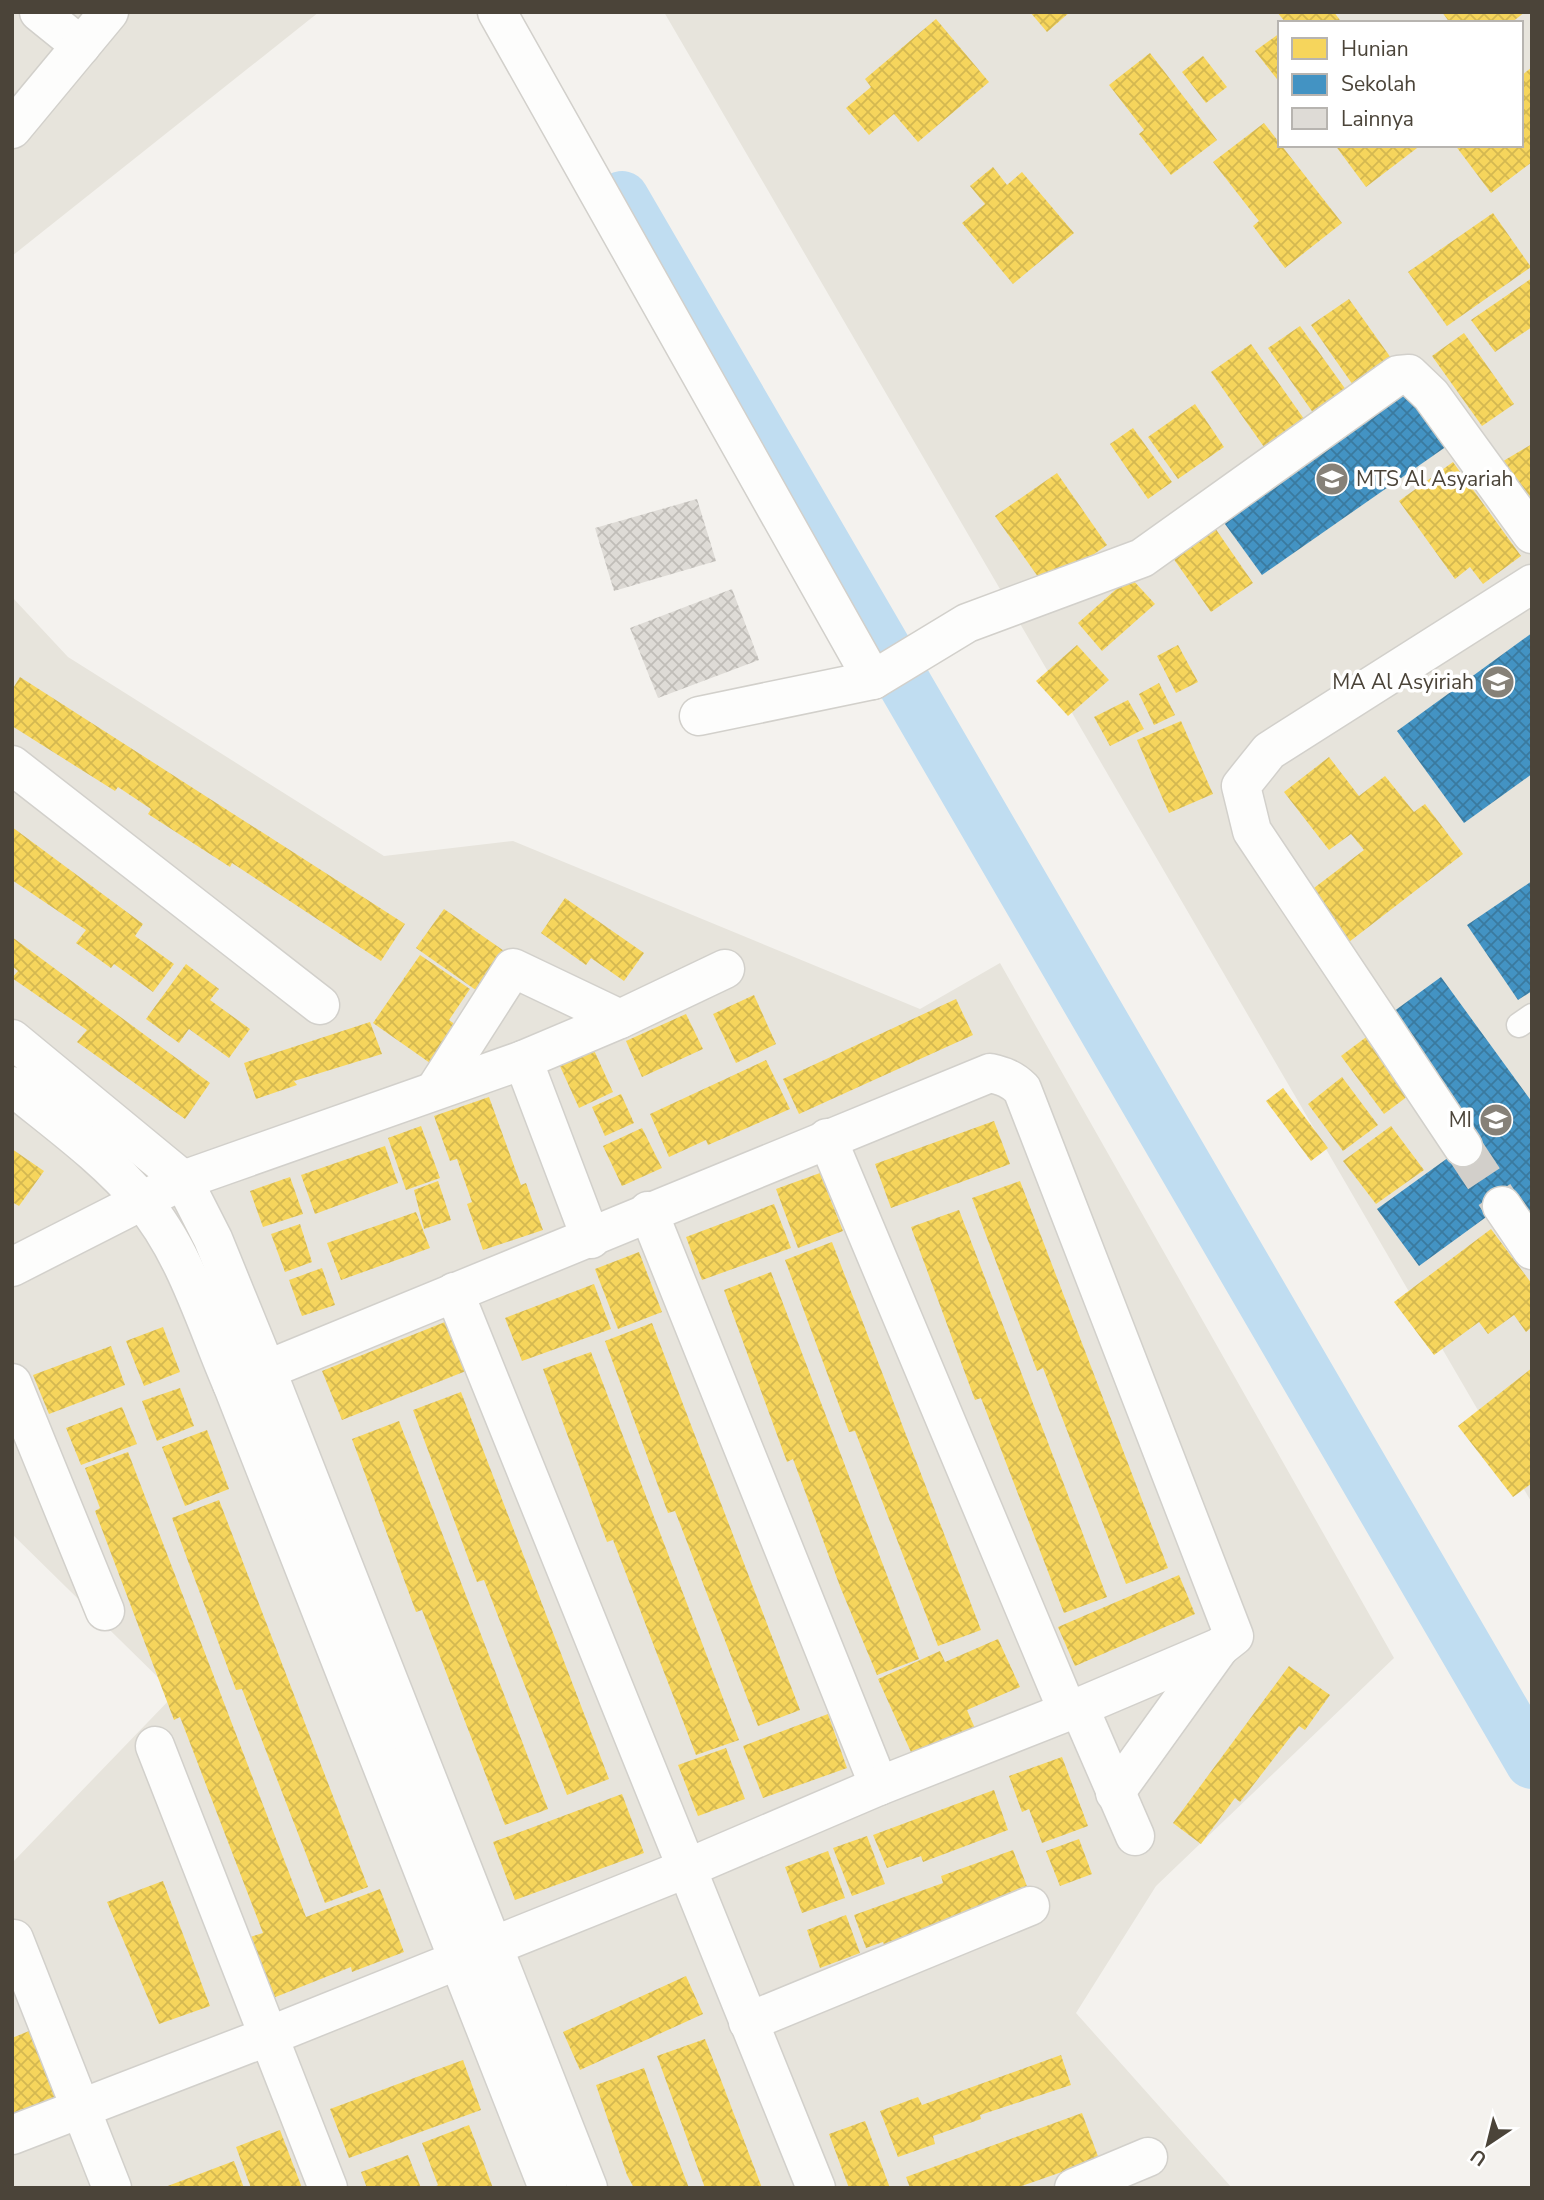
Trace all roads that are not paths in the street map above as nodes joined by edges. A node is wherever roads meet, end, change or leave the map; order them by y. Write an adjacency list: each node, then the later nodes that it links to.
1 (39, 12): 4 (street)
2 (110, 12): 4 (street)
3 (497, 12): 8 (street)
4 (81, 46): 5 (street)
5 (12, 128)
6 (1532, 534): 8 (street)
7 (1532, 584): 19 (street)
8 (882, 674): 9 (street)
9 (699, 716)
10 (12, 765): 12 (street)
11 (725, 969): 13 (street)
12 (320, 1005)
13 (620, 1019): 15 (street); 17 (street)
14 (12, 1039): 20 (street)
15 (523, 1060): 17 (street); 24 (street)
16 (12, 1086): 21 (street)
17 (435, 1090): 20 (street)
18 (827, 1138): 23 (street); 31 (street); 32 (street)
19 (1463, 1147)
20 (183, 1180): 21 (street); 28 (street)
21 (142, 1201): 26 (street); 28 (street)
22 (1502, 1206): 25 (street)
23 (648, 1211): 24 (street); 34 (street)
24 (592, 1239): 27 (street)
25 (1532, 1250)
26 (12, 1267)
27 (454, 1292): 28 (street); 37 (street)
28 (249, 1377): 40 (street); 41 (street)
29 (12, 1383): 30 (street)
30 (104, 1611)
31 (1220, 1647): 32 (street); 35 (street)
32 (1074, 1710): 34 (street); 35 (street)
33 (155, 1746): 43 (street)
34 (879, 1786): 37 (street)
35 (1115, 1793): 36 (street)
36 (1135, 1836)
37 (685, 1869): 40 (street); 42 (street)
38 (1030, 1906): 42 (street)
39 (14, 1939): 44 (street)
40 (494, 1944): 41 (street); 50 (street)
41 (457, 1960): 43 (street); 49 (street)
42 (748, 2022): 51 (street)
43 (269, 2036): 44 (street); 48 (street)
44 (80, 2109): 45 (street); 47 (street)
45 (12, 2135)
46 (1148, 2157): 52 (street)
47 (111, 2188)
48 (328, 2188)
49 (548, 2188)
50 (588, 2188)
51 (816, 2188)
52 (1074, 2188)

